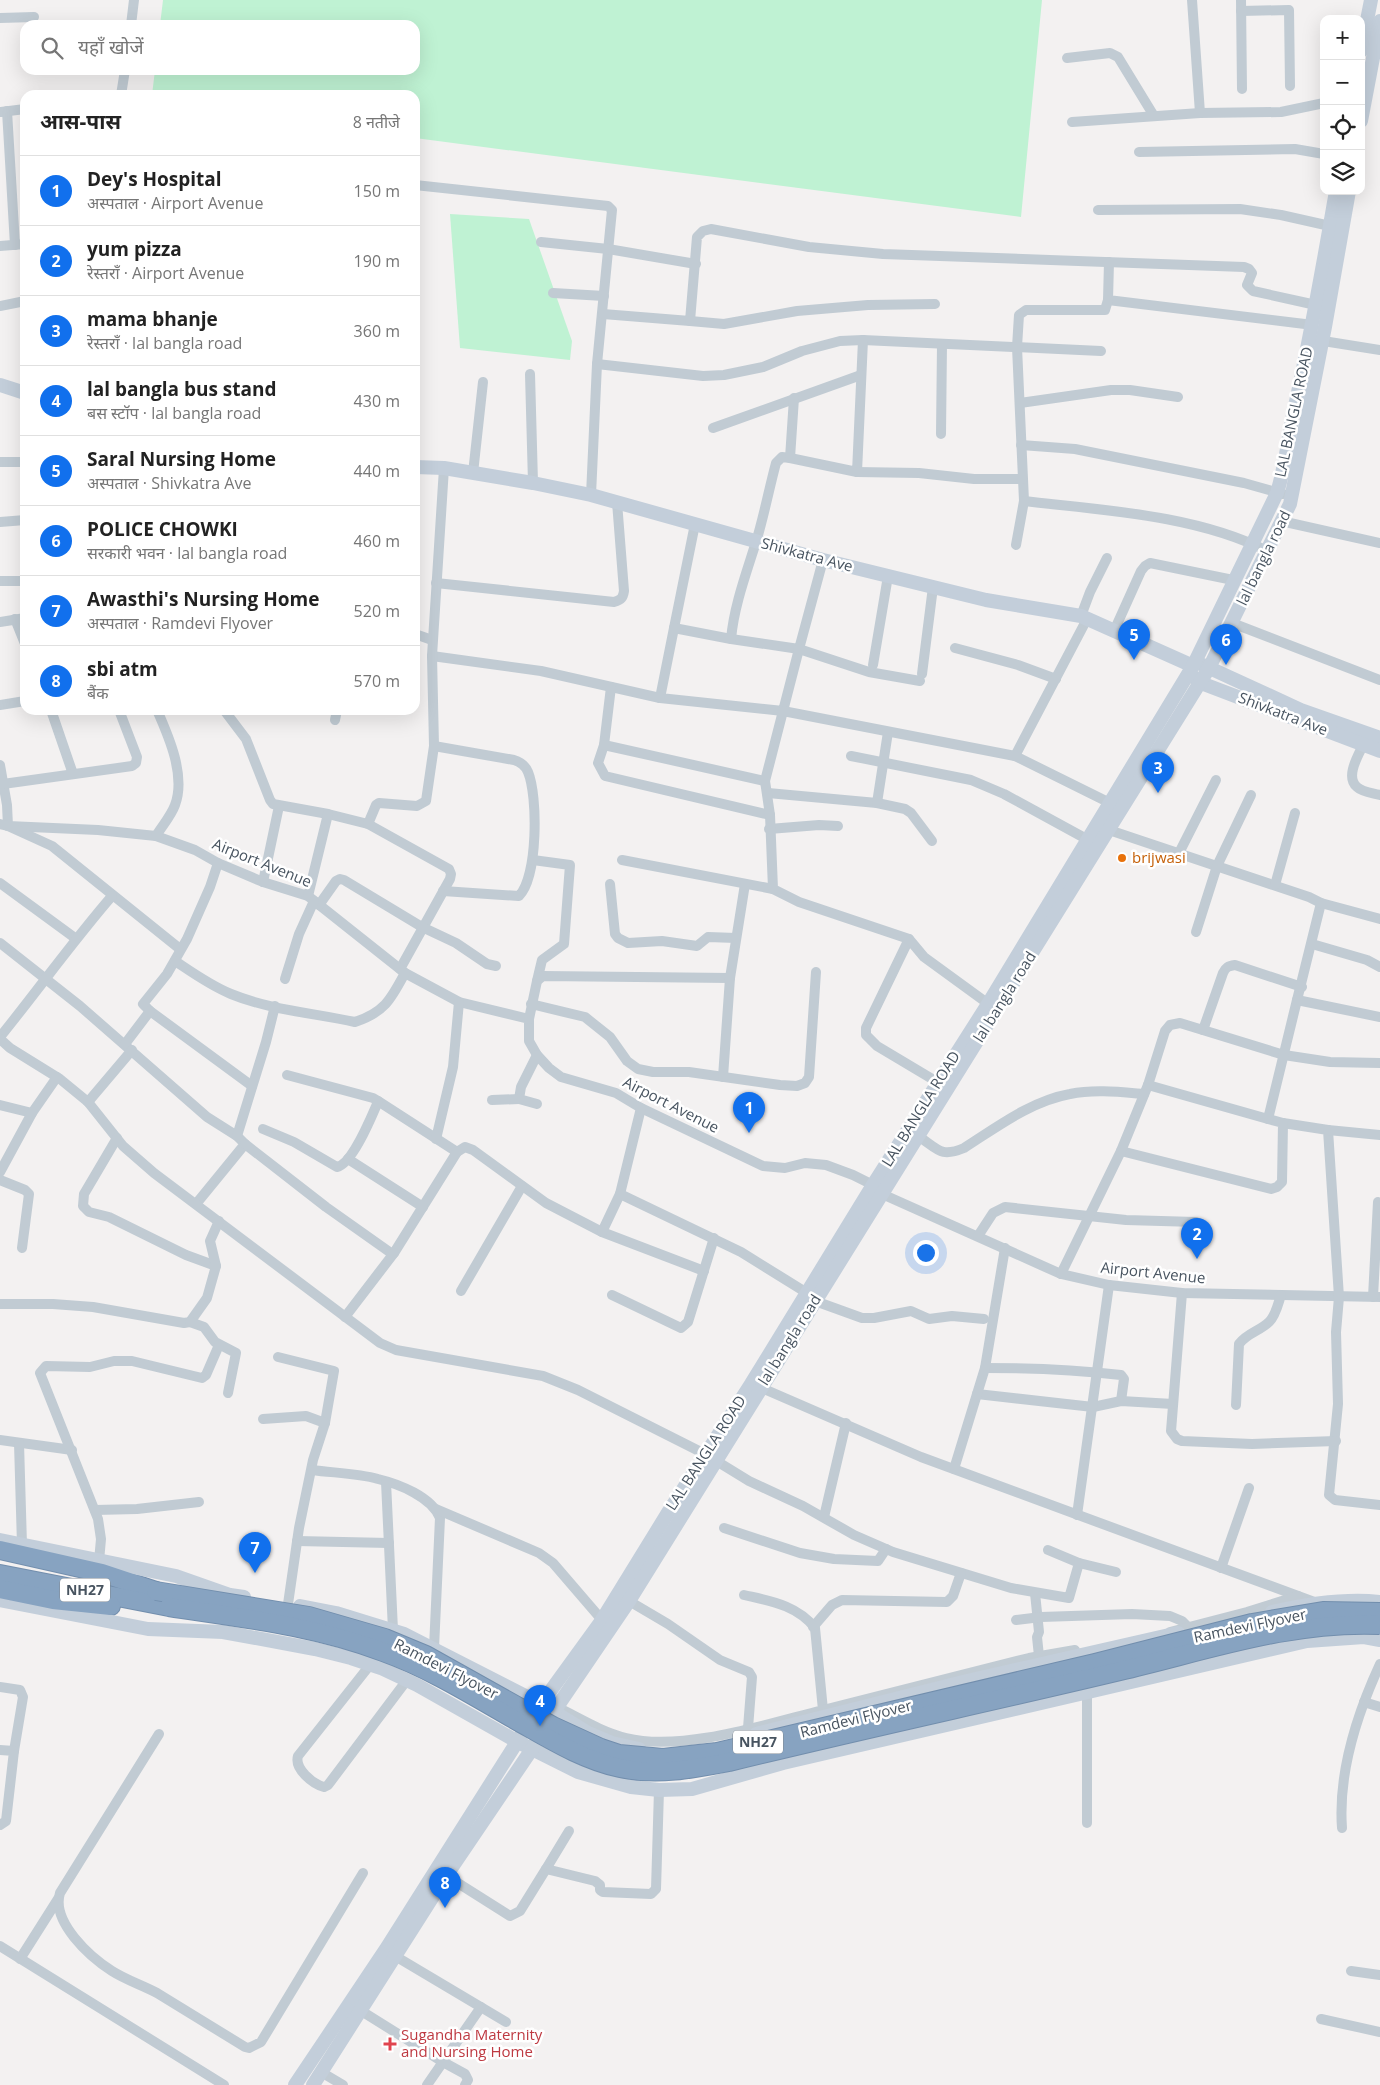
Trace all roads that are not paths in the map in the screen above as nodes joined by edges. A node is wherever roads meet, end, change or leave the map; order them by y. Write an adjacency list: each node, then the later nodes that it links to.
1 (134, 0): 8 (street)
2 (1192, 0): 20 (street)
3 (1371, 0): 10 (street)
4 (1241, 5): 5 (street); 14 (street)
5 (1288, 5): 13 (street)
6 (0, 18): 7 (street)
7 (34, 18)
8 (132, 20)
9 (1380, 21): 10 (street)
10 (1369, 52): 17 (street)
11 (1066, 58): 21 (street)
12 (123, 75): 15 (street)
13 (1290, 86)
14 (1242, 88)
15 (122, 90)
16 (1320, 105): 20 (street)
17 (1363, 105)
18 (20, 110): 19 (street)
19 (3, 112): 25 (street)
20 (1200, 113): 21 (street)
21 (1154, 116): 22 (street)
22 (1072, 122)
23 (1139, 152): 24 (street)
24 (1320, 153)
25 (5, 183): 32 (street)
26 (420, 187): 34 (street)
27 (1335, 195): 30 (street, LAL BANGLA ROAD)
28 (1348, 195): 48 (street, lal bangla road)
29 (1098, 210): 30 (street)
30 (1330, 226): 42 (street, LAL BANGLA ROAD)
31 (540, 242): 34 (street)
32 (20, 244): 33 (street)
33 (0, 246)
34 (608, 249): 36 (street); 38 (street)
35 (1109, 262): 36 (street); 39 (street); 42 (street)
36 (696, 264): 45 (street)
37 (553, 293): 38 (street)
38 (604, 296): 44 (street)
39 (1108, 300): 46 (street); 50 (street)
40 (20, 302): 43 (street)
41 (935, 304): 45 (street)
42 (1316, 305): 46 (street, LAL BANGLA ROAD)
43 (0, 306)
44 (602, 314): 45 (street); 53 (street)
45 (690, 320)
46 (1313, 325): 48 (street, LAL BANGLA ROAD)
47 (862, 340): 49 (street); 53 (street); 55 (street)
48 (1316, 340): 51 (street); 74 (street, LAL BANGLA ROAD); 76 (street, lal bangla road)
49 (942, 344): 50 (street); 63 (street)
50 (1016, 347): 52 (street); 61 (street)
51 (1380, 350)
52 (1101, 351)
53 (598, 364): 75 (street)
54 (530, 374): 73 (street)
55 (861, 375): 60 (street); 70 (street)
56 (482, 382): 71 (street)
57 (0, 385): 58 (street)
58 (20, 391)
59 (1178, 397): 61 (street)
60 (794, 398): 62 (street); 65 (street)
61 (1020, 403): 64 (street)
62 (713, 428)
63 (941, 434)
64 (1021, 445): 72 (street); 74 (street)
65 (790, 458): 70 (street); 83 (street)
66 (0, 462): 67 (street)
67 (20, 462)
68 (420, 467): 69 (street, Shivkatra Ave)
69 (444, 468): 71 (street, Shivkatra Ave); 94 (street)
70 (857, 472): 72 (street)
71 (472, 473): 73 (street, Shivkatra Ave)
72 (1022, 479): 77 (street)
73 (533, 483): 75 (street, Shivkatra Ave)
74 (1277, 493): 76 (street); 84 (street, LAL BANGLA ROAD)
75 (591, 495): 78 (street, Shivkatra Ave)
76 (1292, 496): 81 (street, lal bangla road)
77 (1024, 501): 84 (street); 86 (street)
78 (617, 502): 82 (street, Shivkatra Ave); 94 (street)
79 (20, 520): 80 (street)
80 (0, 522)
81 (1281, 522): 85 (street); 87 (street, lal bangla road)
82 (695, 524): 83 (street, Shivkatra Ave); 100 (street)
83 (756, 542): 89 (street, Shivkatra Ave); 103 (street)
84 (1251, 543): 87 (street); 91 (street, LAL BANGLA ROAD)
85 (1380, 543)
86 (1016, 545)
87 (1267, 551): 99 (street, lal bangla road)
88 (1107, 558): 97 (street)
89 (823, 560): 90 (street, Shivkatra Ave); 106 (street)
90 (888, 576): 95 (street, Shivkatra Ave); 108 (street)
91 (1233, 580): 101 (street); 109 (street, LAL BANGLA ROAD)
92 (0, 581): 93 (street)
93 (20, 581)
94 (436, 583): 104 (street)
95 (933, 587): 97 (street, Shivkatra Ave); 106 (street)
96 (20, 618): 98 (street)
97 (1084, 618): 101 (street, Shivkatra Ave); 111 (street)
98 (0, 622)
99 (1232, 623): 110 (street, lal bangla road); 112 (street)
100 (674, 628): 103 (street); 115 (street)
101 (1114, 631): 109 (street, Shivkatra Ave)
102 (420, 636): 104 (street)
103 (731, 639): 106 (street)
104 (432, 640): 107 (street)
105 (955, 648): 111 (street)
106 (799, 649): 118 (street)
107 (432, 656): 114 (street); 127 (street)
108 (873, 664)
109 (1192, 667): 110 (street); 113 (street, Shivkatra Ave); 140 (street, LAL BANGLA ROAD)
110 (1209, 668): 113 (street, lal bangla road); 124 (street)
111 (1056, 679): 130 (street)
112 (1380, 680)
113 (1201, 683): 124 (street, Shivkatra Ave); 150 (street, lal bangla road)
114 (611, 687): 115 (street); 126 (street)
115 (660, 698): 118 (street)
116 (20, 702): 117 (street)
117 (0, 705)
118 (782, 712): 123 (street); 135 (street)
119 (53, 715): 133 (street)
120 (121, 715): 133 (street)
121 (160, 715): 151 (street)
122 (228, 715): 142 (street)
123 (888, 732): 130 (street); 131 (street)
124 (1356, 738): 125 (street); 128 (street, Shivkatra Ave); 139 (street)
125 (1380, 738)
126 (604, 745): 135 (street); 145 (street)
127 (434, 746): 146 (street); 155 (street)
128 (1380, 751)
129 (850, 756): 131 (street)
130 (1015, 756): 140 (street)
131 (883, 762): 141 (street); 153 (street)
132 (0, 765): 136 (street)
133 (73, 774): 136 (street)
134 (1216, 780): 154 (street)
135 (766, 781): 137 (street)
136 (3, 784): 147 (street)
137 (768, 793): 141 (street); 145 (street)
138 (1251, 795): 158 (street)
139 (1380, 795)
140 (1110, 803): 153 (street, LAL BANGLA ROAD)
141 (877, 804): 152 (street)
142 (279, 806): 144 (street); 159 (street)
143 (1294, 813): 163 (street)
144 (328, 814): 146 (street); 167 (street)
145 (770, 815): 149 (street)
146 (368, 824): 165 (street)
147 (4, 825): 151 (street, Airport Avenue); 166 (street)
148 (838, 826): 149 (street)
149 (769, 829): 164 (street)
150 (1109, 830): 153 (street, lal bangla road); 154 (street)
151 (156, 836): 157 (street, Airport Avenue)
152 (932, 842)
153 (1094, 842): 192 (street, lal bangla road)
154 (1179, 853): 158 (street)
155 (532, 860): 165 (street); 186 (street)
156 (622, 860): 162 (street)
157 (218, 863): 159 (street, Airport Avenue); 177 (street)
158 (1218, 866): 163 (street); 171 (street)
159 (263, 882): 167 (street, Airport Avenue)
160 (0, 883): 172 (street)
161 (610, 884): 173 (street)
162 (745, 884): 164 (street); 173 (street)
163 (1275, 885): 168 (street)
164 (773, 889): 174 (street)
165 (443, 890): 170 (street)
166 (112, 896): 172 (street); 177 (street)
167 (314, 901): 170 (street); 181 (street, Airport Avenue); 185 (street)
168 (1322, 903): 169 (street); 176 (street)
169 (1380, 919)
170 (422, 926): 179 (street); 181 (street)
171 (1196, 932)
172 (76, 938): 184 (street)
173 (736, 938): 183 (street)
174 (909, 939): 192 (street); 206 (street)
175 (0, 943): 184 (street)
176 (1312, 944): 180 (street); 187 (street)
177 (180, 949): 178 (street)
178 (175, 961): 191 (street); 193 (street)
179 (496, 966)
180 (1380, 967)
181 (402, 971): 189 (street, Airport Avenue); 191 (street)
182 (816, 972): 204 (street)
183 (730, 978): 186 (street); 204 (street)
184 (47, 979): 197 (street); 198 (street)
185 (285, 980)
186 (537, 981): 190 (street)
187 (1302, 987): 188 (street); 196 (street)
188 (1297, 1000): 194 (street); 200 (street)
189 (459, 1002): 195 (street, Airport Avenue); 224 (street)
190 (531, 1004): 195 (street); 204 (street)
191 (275, 1006): 205 (street)
192 (992, 1007): 206 (street, lal bangla road)
193 (150, 1011): 198 (street); 205 (street)
194 (1380, 1017)
195 (529, 1020): 199 (street, Airport Avenue)
196 (1202, 1030): 200 (street); 207 (street)
197 (0, 1038): 203 (street)
198 (128, 1047): 211 (street); 221 (street)
199 (538, 1055): 208 (street); 214 (street, Airport Avenue)
200 (1284, 1055): 201 (street); 216 (street)
201 (1380, 1063)
202 (287, 1075): 210 (street)
203 (57, 1077): 211 (street); 215 (street)
204 (723, 1077)
205 (252, 1086): 221 (street)
206 (943, 1086): 220 (street, lal bangla road)
207 (1146, 1090): 216 (street); 220 (street); 226 (street)
208 (519, 1099): 209 (street); 212 (street)
209 (492, 1100)
210 (378, 1101): 224 (street); 228 (street)
211 (88, 1102): 223 (street)
212 (538, 1104)
213 (0, 1105): 215 (street)
214 (640, 1108): 232 (street, Airport Avenue); 233 (street)
215 (32, 1113): 229 (street)
216 (1268, 1119): 217 (street)
217 (1282, 1123): 219 (street); 226 (street)
218 (263, 1129): 228 (street)
219 (1328, 1130): 222 (street); 255 (street)
220 (913, 1134): 232 (street, lal bangla road)
221 (238, 1136): 225 (street)
222 (1380, 1136)
223 (117, 1138): 235 (street); 246 (street)
224 (436, 1139): 227 (street)
225 (245, 1144): 235 (street); 245 (street)
226 (1121, 1151): 237 (street)
227 (457, 1152): 231 (street); 236 (street)
228 (348, 1159): 236 (street)
229 (0, 1172)
230 (0, 1180): 243 (street)
231 (522, 1186): 240 (street); 250 (street)
232 (878, 1190): 241 (street, Airport Avenue); 254 (street, lal bangla road)
233 (620, 1194): 240 (street); 242 (street)
234 (1378, 1202): 256 (street)
235 (196, 1204): 238 (street)
236 (423, 1207): 245 (street)
237 (1089, 1216): 239 (street); 241 (street); 248 (street)
238 (218, 1222): 246 (street); 258 (street)
239 (1196, 1222)
240 (602, 1232): 247 (street)
241 (978, 1236): 244 (street, Airport Avenue)
242 (714, 1238): 247 (street); 254 (street)
243 (22, 1248)
244 (1005, 1248): 248 (street, Airport Avenue); 263 (street)
245 (394, 1253): 258 (street)
246 (216, 1266): 260 (street)
247 (704, 1271): 252 (street)
248 (1061, 1274): 249 (street, Airport Avenue)
249 (1109, 1286): 251 (street, Airport Avenue); 264 (street)
250 (462, 1291)
251 (1182, 1293): 253 (street, Airport Avenue); 269 (street)
252 (612, 1295)
253 (1281, 1295): 255 (street, Airport Avenue); 270 (street)
254 (811, 1297): 259 (street); 265 (street, lal bangla road)
255 (1339, 1297): 256 (street, Airport Avenue); 276 (street)
256 (1377, 1297)
257 (0, 1304): 260 (street)
258 (345, 1316): 279 (street)
259 (984, 1319)
260 (190, 1322): 261 (street)
261 (219, 1345): 266 (street); 278 (street)
262 (278, 1357): 273 (street)
263 (985, 1368): 264 (street); 267 (street)
264 (1099, 1372): 268 (street); 271 (street)
265 (756, 1386): 274 (street); 279 (street, lal bangla road)
266 (228, 1393)
267 (977, 1394): 271 (street); 280 (street)
268 (1121, 1401): 269 (street); 271 (street)
269 (1173, 1404): 276 (street)
270 (1236, 1405)
271 (1093, 1407): 288 (street)
272 (263, 1419): 273 (street)
273 (325, 1423): 281 (street)
274 (846, 1424): 280 (street); 289 (street)
275 (0, 1440): 277 (street)
276 (1336, 1441): 285 (street)
277 (19, 1443): 278 (street); 294 (street)
278 (72, 1450): 287 (street)
279 (710, 1457): 289 (street); 311 (street, lal bangla road); 318 (street, LAL BANGLA ROAD)
280 (954, 1469): 288 (street)
281 (312, 1470): 282 (street); 292 (street)
282 (386, 1482): 286 (street); 293 (street)
283 (1249, 1488): 301 (street)
284 (199, 1502): 287 (street)
285 (1380, 1505)
286 (436, 1509): 318 (street); 325 (street)
287 (95, 1510): 299 (street)
288 (1077, 1514): 301 (street)
289 (824, 1517): 295 (street)
290 (724, 1528): 295 (street)
291 (0, 1540): 294 (street)
292 (297, 1541): 293 (street); 313 (street)
293 (389, 1543): 323 (street)
294 (22, 1545): 299 (street)
295 (886, 1549): 303 (street)
296 (0, 1550): 306 (highway)
297 (1048, 1550): 300 (street)
298 (0, 1559): 306 (highway, Ramdevi Flyover / NH27)
299 (99, 1561): 313 (street)
300 (1079, 1563): 302 (street); 307 (street)
301 (1222, 1568): 309 (street)
302 (1116, 1572)
303 (961, 1573): 307 (street); 321 (street)
304 (0, 1574): 315 (highway, Ramdevi Flyover / NH27)
305 (0, 1589): 315 (highway)
306 (156, 1591): 316 (highway, Ramdevi Flyover / NH27, bridge)
307 (1035, 1592): 317 (street)
308 (744, 1595): 321 (street)
309 (1298, 1596): 314 (street); 322 (street)
310 (0, 1600): 328 (street)
311 (628, 1602): 335 (street, lal bangla road); 337 (street)
312 (1380, 1602): 314 (street)
313 (288, 1604): 323 (street)
314 (1320, 1604): 335 (street)
315 (169, 1607): 320 (highway, Ramdevi Flyover / NH27, bridge)
316 (1380, 1612)
317 (1036, 1618): 319 (street); 322 (street); 326 (street)
318 (602, 1620): 333 (street, LAL BANGLA ROAD)
319 (1016, 1620)
320 (1380, 1625)
321 (813, 1627): 336 (street)
322 (1189, 1628): 326 (street)
323 (393, 1630): 325 (street)
324 (1380, 1640): 331 (street)
325 (434, 1648): 333 (street)
326 (1038, 1656): 336 (street)
327 (1380, 1664): 332 (street)
328 (370, 1665): 329 (street); 329 (street)
329 (407, 1680): 339 (street)
330 (0, 1687): 342 (street)
331 (1087, 1691): 343 (street); 345 (street)
332 (1364, 1702): 334 (street); 347 (street)
333 (541, 1704): 335 (street); 339 (street, LAL BANGLA ROAD)
334 (1380, 1707)
335 (555, 1709): 337 (street); 340 (street, lal bangla road)
336 (823, 1710): 337 (street)
337 (748, 1728)
338 (160, 1734): 352 (street)
339 (518, 1742): 340 (street); 344 (street, LAL BANGLA ROAD)
340 (532, 1749): 343 (street); 344 (street, lal bangla road)
341 (0, 1750): 342 (street)
342 (14, 1751): 346 (street)
343 (659, 1790): 349 (street)
344 (485, 1807): 351 (street)
345 (1087, 1823)
346 (0, 1825)
347 (1342, 1828)
348 (569, 1831): 349 (street)
349 (546, 1869): 351 (street)
350 (363, 1873): 352 (street)
351 (442, 1873): 354 (street)
352 (58, 1899): 355 (street)
353 (0, 1946): 355 (street)
354 (390, 1953): 358 (street); 359 (street)
355 (20, 1959): 365 (street)
356 (1351, 1971): 357 (street)
357 (1380, 1975)
358 (355, 2007): 363 (street); 364 (street); 366 (street)
359 (480, 2007): 361 (street); 363 (street)
360 (1321, 2019): 362 (street)
361 (506, 2022)
362 (1380, 2032)
363 (442, 2062): 369 (street); 370 (street)
364 (321, 2072): 367 (street); 368 (street)
365 (224, 2085)
366 (295, 2085)
367 (313, 2085)
368 (343, 2085)
369 (427, 2085)
370 (464, 2085)

